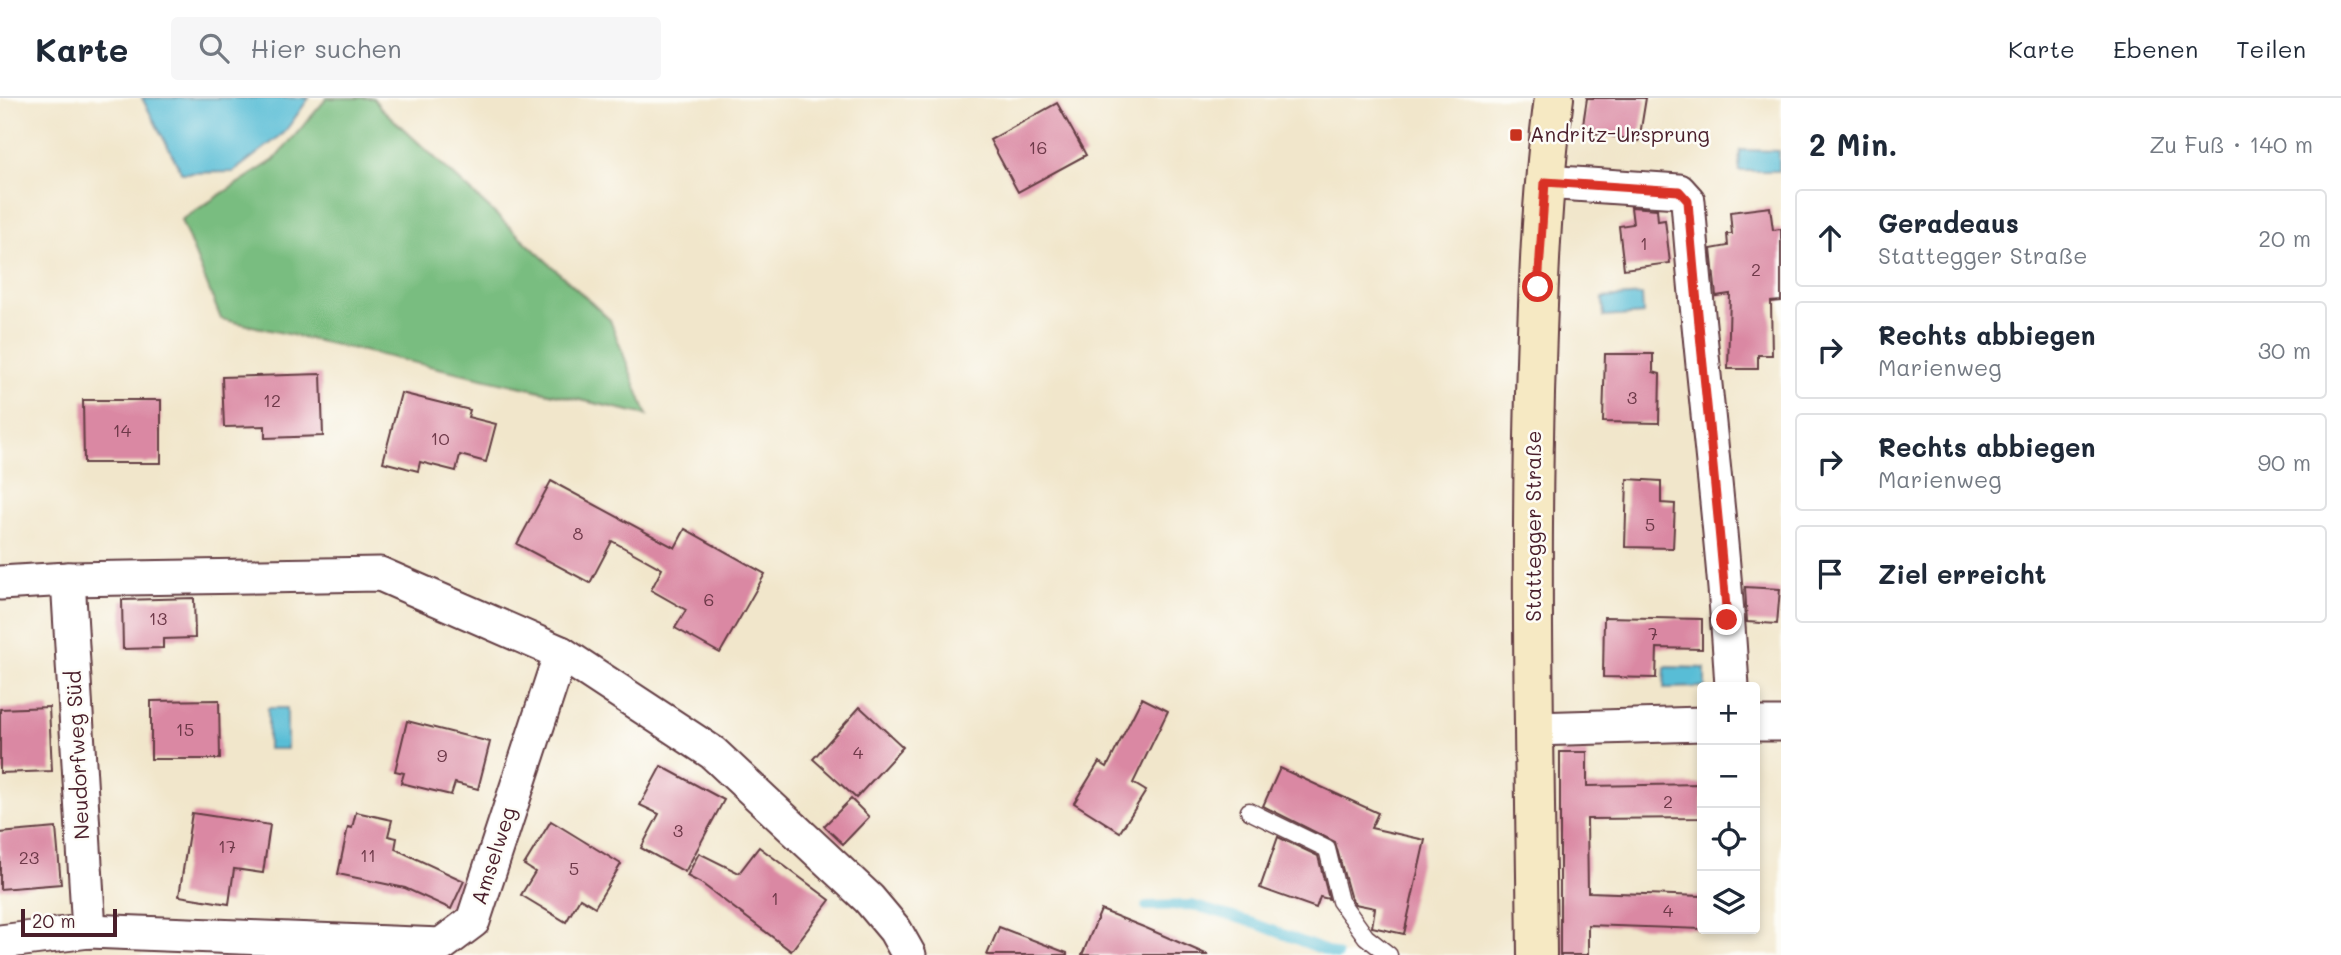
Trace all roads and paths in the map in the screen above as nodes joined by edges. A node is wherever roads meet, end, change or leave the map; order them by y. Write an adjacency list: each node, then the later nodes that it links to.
1 (1554, 98): 2 (main road, Stattegger Straße)
2 (1545, 182): 6 (street); 10 (main road, Stattegger Straße)
3 (68, 579): 4 (street); 5 (street); 12 (street, Neudorfweg Süd)
4 (0, 583)
5 (561, 653): 12 (street, Amselweg); 14 (street)
6 (1732, 682)
7 (1697, 724): 10 (street)
8 (1760, 724): 9 (street)
9 (1781, 724)
10 (1534, 729): 16 (main road, Stattegger Straße)
11 (1249, 811): 15 (lane)
12 (89, 931): 13 (street, Amselweg)
13 (0, 942)
14 (909, 955)
15 (1389, 955)
16 (1537, 955)

